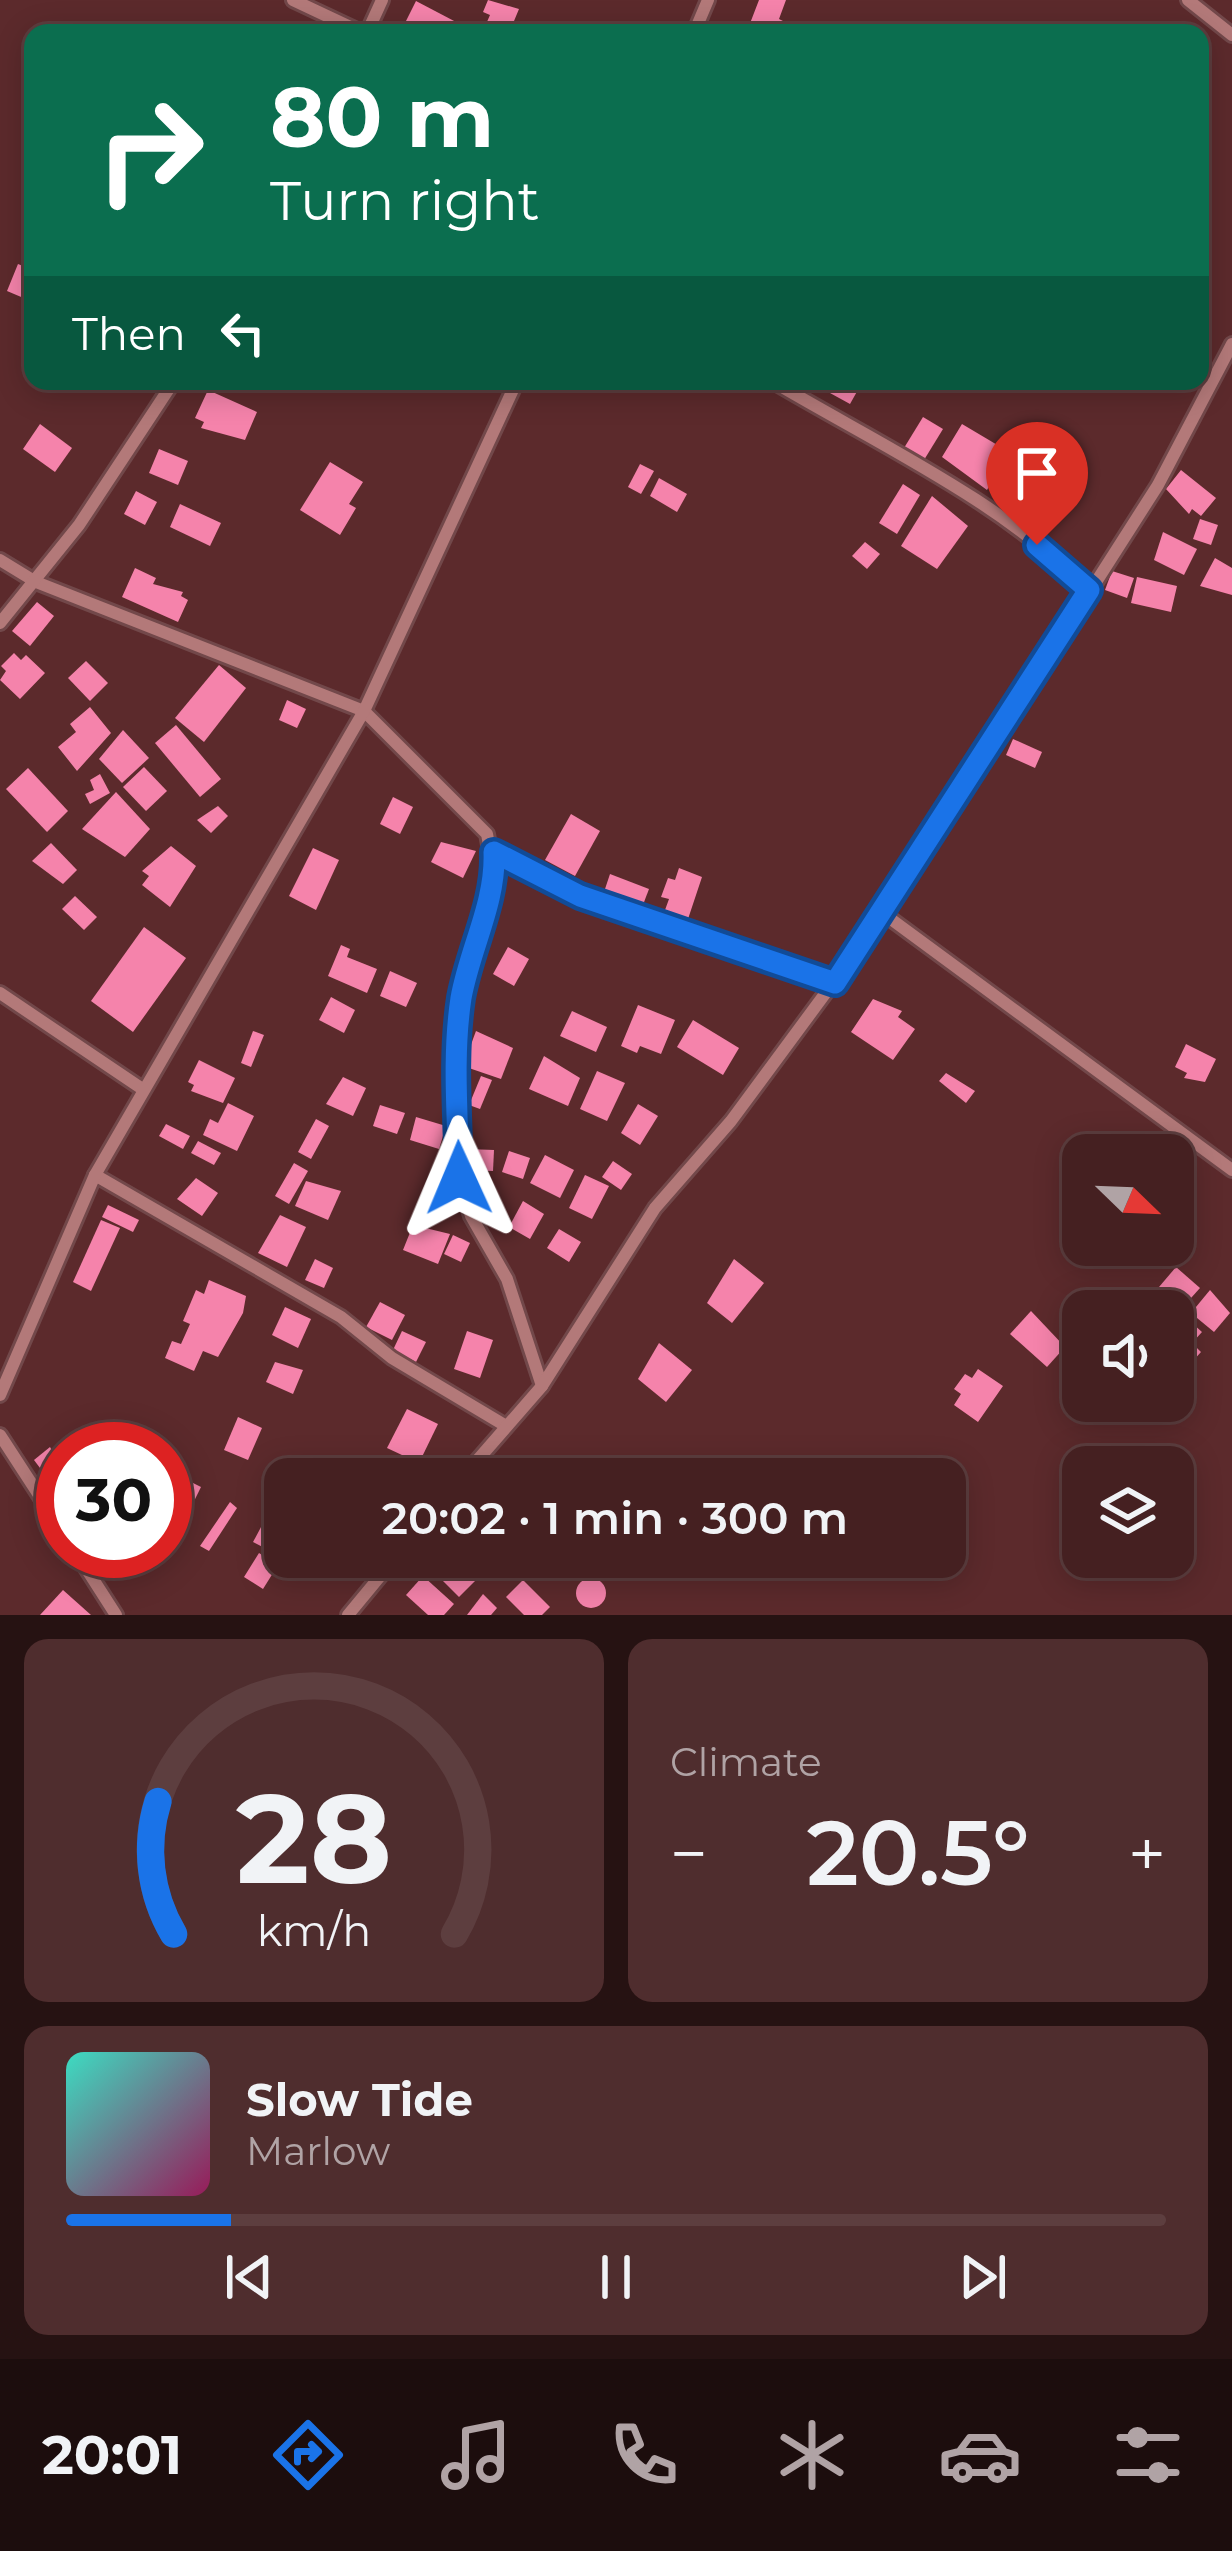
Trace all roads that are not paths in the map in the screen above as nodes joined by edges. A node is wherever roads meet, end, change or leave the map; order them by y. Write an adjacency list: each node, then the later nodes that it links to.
1 (293, 0): 3 (street)
2 (1188, 0): 4 (street)
3 (345, 24)
4 (1232, 35)
5 (1232, 344): 6 (street)
6 (1209, 388)
7 (168, 390): 12 (street)
8 (513, 390): 15 (street)
9 (787, 390): 13 (street)
10 (1208, 390): 13 (street)
11 (0, 560): 12 (street)
12 (35, 582): 14 (street); 15 (street)
13 (1089, 590): 17 (street)
14 (0, 622)
15 (364, 711): 16 (street); 20 (street)
16 (494, 852): 18 (street); 23 (street)
17 (884, 914): 18 (street); 21 (street)
18 (835, 983): 23 (street)
19 (0, 993): 20 (street)
20 (141, 1088): 22 (street)
21 (1232, 1170)
22 (95, 1175): 24 (street); 25 (street)
23 (542, 1386): 25 (street)
24 (0, 1395)
25 (506, 1426): 27 (street)
26 (0, 1435): 28 (street)
27 (479, 1458)
28 (36, 1490)
29 (92, 1578): 31 (street)
30 (379, 1578): 32 (street)
31 (116, 1615)
32 (348, 1615)

